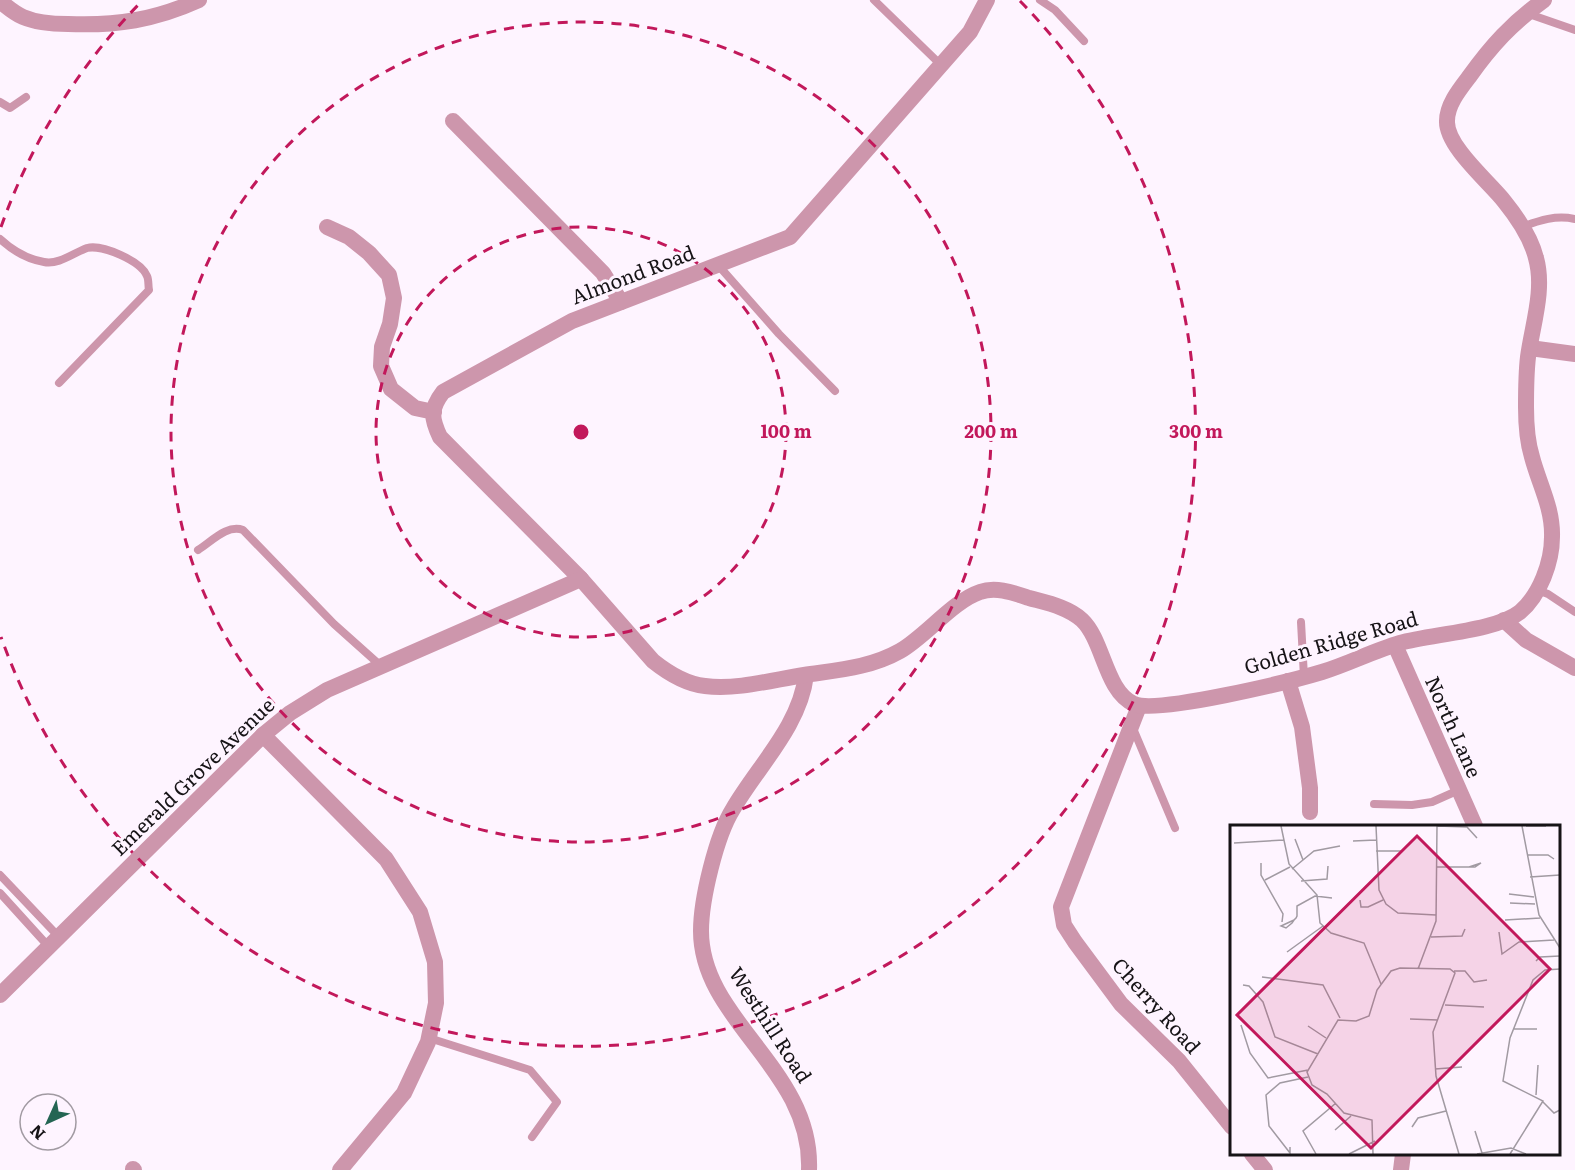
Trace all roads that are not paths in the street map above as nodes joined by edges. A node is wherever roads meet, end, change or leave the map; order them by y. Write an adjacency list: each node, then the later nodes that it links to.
1 (199, 0): 6 (street)
2 (874, 0): 10 (lane)
3 (987, 0): 10 (street, Almond Road)
4 (1040, 0): 9 (lane)
5 (1544, 0): 7 (street, Golden Ridge Road)
6 (0, 1)
7 (1526, 13): 8 (lane); 16 (street, Golden Ridge Road)
8 (1575, 30)
9 (1084, 41)
10 (941, 65): 18 (street, Almond Road)
11 (27, 97): 12 (lane)
12 (0, 102)
13 (453, 122): 19 (street)
14 (1575, 219): 16 (lane)
15 (327, 227): 24 (street)
16 (1522, 227): 20 (street, Golden Ridge Road)
17 (0, 239): 22 (lane)
18 (718, 265): 19 (street, Almond Road); 23 (lane)
19 (621, 302): 24 (street, Almond Road)
20 (1530, 348): 21 (street); 27 (street, Golden Ridge Road)
21 (1575, 354)
22 (59, 383)
23 (835, 391)
24 (434, 412): 26 (street)
25 (198, 550): 32 (lane)
26 (581, 579): 32 (street, Emerald Grove Avenue); 34 (street)
27 (1537, 590): 28 (lane); 29 (street, Golden Ridge Road)
28 (1575, 612)
29 (1504, 620): 31 (street, Golden Ridge Road); 33 (street)
30 (1301, 622): 35 (lane)
31 (1395, 645): 35 (street, Golden Ridge Road); 39 (street, North Lane)
32 (382, 666): 38 (street, Emerald Grove Avenue)
33 (1575, 668)
34 (806, 675): 36 (street); 54 (street, Westhill Road)
35 (1296, 679): 36 (street, Golden Ridge Road); 41 (street)
36 (1139, 706): 37 (street, Cherry Road)
37 (1131, 726): 43 (lane); 49 (street, Cherry Road)
38 (263, 735): 46 (street, Emerald Grove Avenue); 48 (street)
39 (1458, 790): 40 (lane); 42 (street, North Lane)
40 (1374, 804)
41 (1310, 812)
42 (1475, 825)
43 (1175, 828)
44 (0, 876): 46 (lane)
45 (0, 893): 46 (lane)
46 (54, 942): 47 (street, Emerald Grove Avenue)
47 (0, 995)
48 (429, 1038): 50 (lane); 53 (street)
49 (1230, 1124)
50 (532, 1137)
51 (1253, 1155): 55 (street)
52 (1403, 1155): 56 (street)
53 (340, 1170)
54 (809, 1170)
55 (1265, 1170)
56 (1401, 1170)

